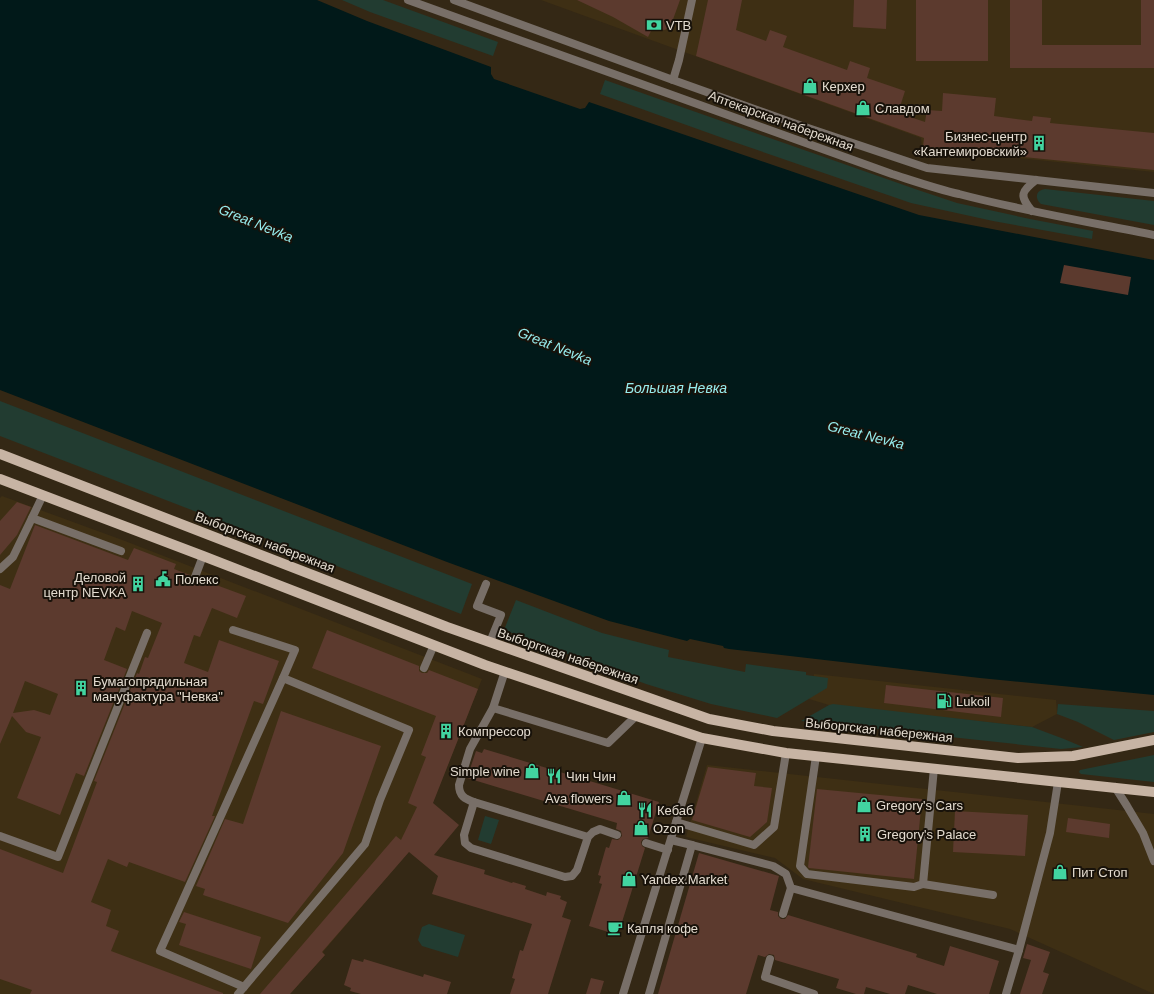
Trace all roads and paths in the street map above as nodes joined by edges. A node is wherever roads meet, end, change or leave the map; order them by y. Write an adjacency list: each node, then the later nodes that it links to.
1 (408, 0): 7 (street, Аптекарская набережная)
2 (454, 0): 4 (street, Аптекарская набережная)
3 (692, 0): 4 (street)
4 (673, 80): 5 (street, Аптекарская набережная)
5 (1036, 180): 6 (street, Аптекарская набережная); 7 (street)
6 (1154, 193)
7 (1032, 211): 8 (street, Аптекарская набережная)
8 (1154, 235)
9 (0, 454): 20 (main road, Выборгская набережная)
10 (0, 479): 11 (main road)
11 (43, 495): 12 (street); 14 (main road)
12 (32, 518): 13 (street); 15 (street)
13 (121, 551)
14 (203, 556): 16 (street); 21 (main road)
15 (0, 569)
16 (195, 577)
17 (486, 584): 20 (street)
18 (233, 630): 24 (street)
19 (146, 633): 38 (street)
20 (490, 642): 28 (main road, Выборгская набережная)
21 (434, 645): 22 (street); 23 (main road)
22 (424, 668)
23 (505, 671): 25 (street); 26 (main road)
24 (283, 678): 51 (street); 51 (street)
25 (493, 708): 26 (street); 35 (street)
26 (636, 716): 27 (main road)
27 (702, 738): 29 (main road); 36 (street)
28 (1154, 740)
29 (786, 753): 30 (main road); 36 (street)
30 (816, 756): 31 (main road); 45 (street)
31 (934, 768): 32 (main road); 45 (street)
32 (1058, 782): 33 (main road); 49 (street)
33 (1115, 787): 34 (main road); 44 (street)
34 (1154, 792)
35 (474, 802): 39 (street); 39 (street)
36 (676, 822): 40 (street)
37 (617, 835): 39 (street)
38 (0, 836)
39 (588, 837)
40 (671, 840): 42 (street); 43 (street)
41 (646, 844): 43 (street)
42 (692, 845): 46 (street); 54 (street)
43 (668, 850): 53 (street)
44 (1154, 861)
45 (923, 884): 47 (street)
46 (792, 888): 48 (street); 49 (street)
47 (993, 895)
48 (783, 914)
49 (1019, 950): 56 (street)
50 (770, 958): 55 (street)
51 (244, 987): 52 (street)
52 (238, 994)
53 (623, 994)
54 (649, 994)
55 (814, 994)
56 (1006, 994)

